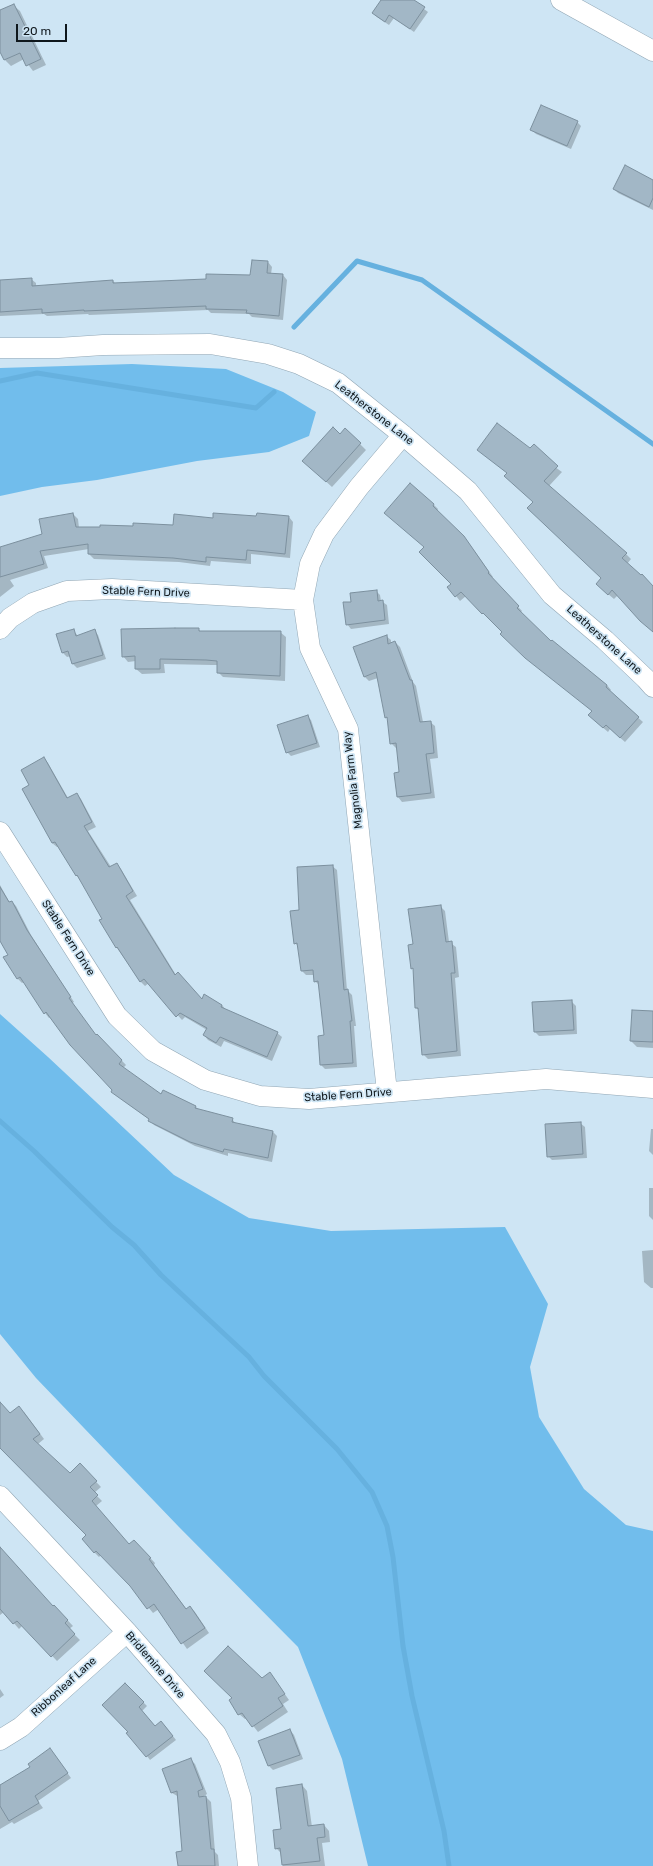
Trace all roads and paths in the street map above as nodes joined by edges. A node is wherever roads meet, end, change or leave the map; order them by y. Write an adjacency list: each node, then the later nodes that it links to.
1 (561, 0): 2 (street)
2 (653, 51)
3 (0, 348): 4 (street, Leatherstone Lane)
4 (403, 435): 5 (street, Magnolia Farm Way); 7 (street, Leatherstone Lane)
5 (303, 600): 6 (street, Stable Fern Drive); 10 (street, Magnolia Farm Way)
6 (0, 629)
7 (653, 687)
8 (0, 832): 10 (street, Stable Fern Drive)
9 (653, 1088): 10 (street, Stable Fern Drive)
10 (387, 1092)
11 (0, 1496): 12 (street, Bridlemine Drive)
12 (127, 1632): 13 (street, Ribbonleaf Lane); 14 (street, Bridlemine Drive)
13 (0, 1740)
14 (248, 1866)

